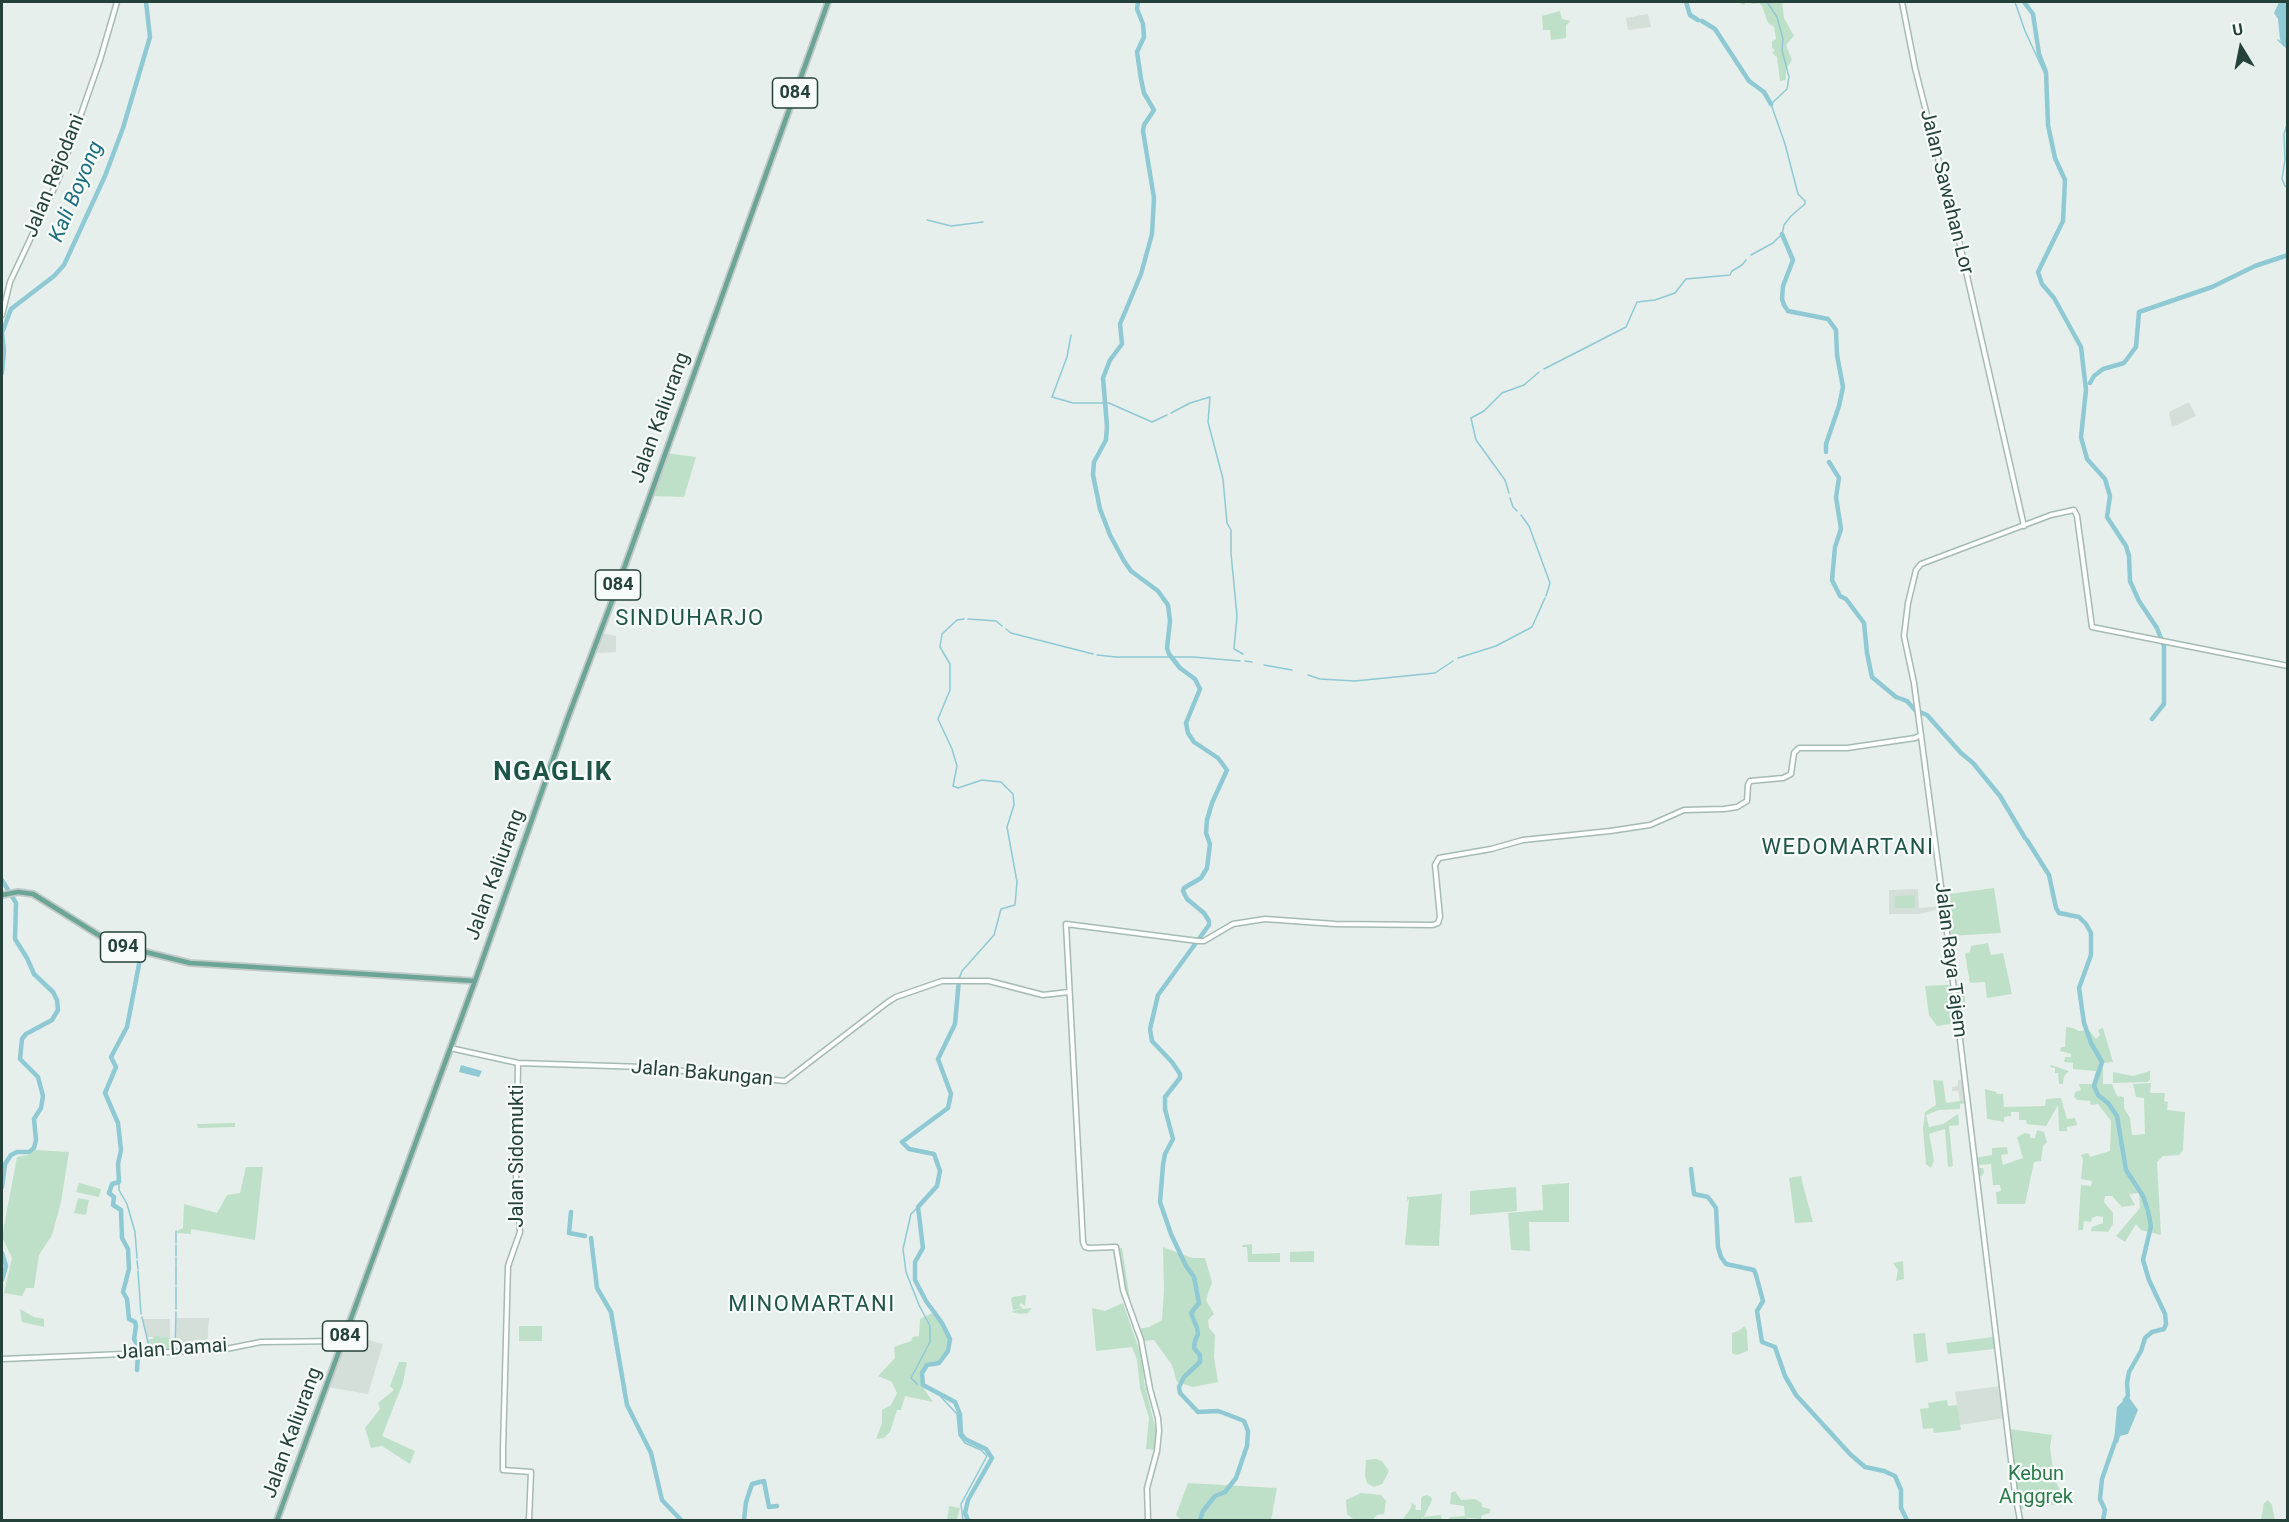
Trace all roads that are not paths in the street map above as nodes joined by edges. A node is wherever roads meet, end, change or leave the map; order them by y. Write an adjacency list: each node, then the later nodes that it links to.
1 (117, 2): 4 (main road, Jalan Rejodani)
2 (828, 2): 9 (main road, Jalan Kaliurang / 084)
3 (1902, 2): 5 (main road, Jalan Sawahan Lor)
4 (2, 315)
5 (2024, 526): 6 (main road, Jalan Raya Tajem); 7 (main road, Jalan Raya Tajem)
6 (2288, 666)
7 (1921, 738): 10 (main road); 18 (main road, Jalan Raya Tajem)
8 (2, 895): 9 (main road, 094)
9 (475, 981): 11 (main road, Jalan Kaliurang / 084)
10 (1069, 992): 12 (main road, Jalan Bakungan); 17 (main road)
11 (450, 1048): 12 (main road, Jalan Bakungan); 13 (main road, Jalan Kaliurang / 084)
12 (518, 1063): 16 (main road, Jalan Sidomukti)
13 (343, 1341): 14 (main road, Jalan Damai); 15 (main road, Jalan Kaliurang / 084)
14 (2, 1359)
15 (277, 1521)
16 (529, 1521)
17 (1148, 1521)
18 (2020, 1521)

